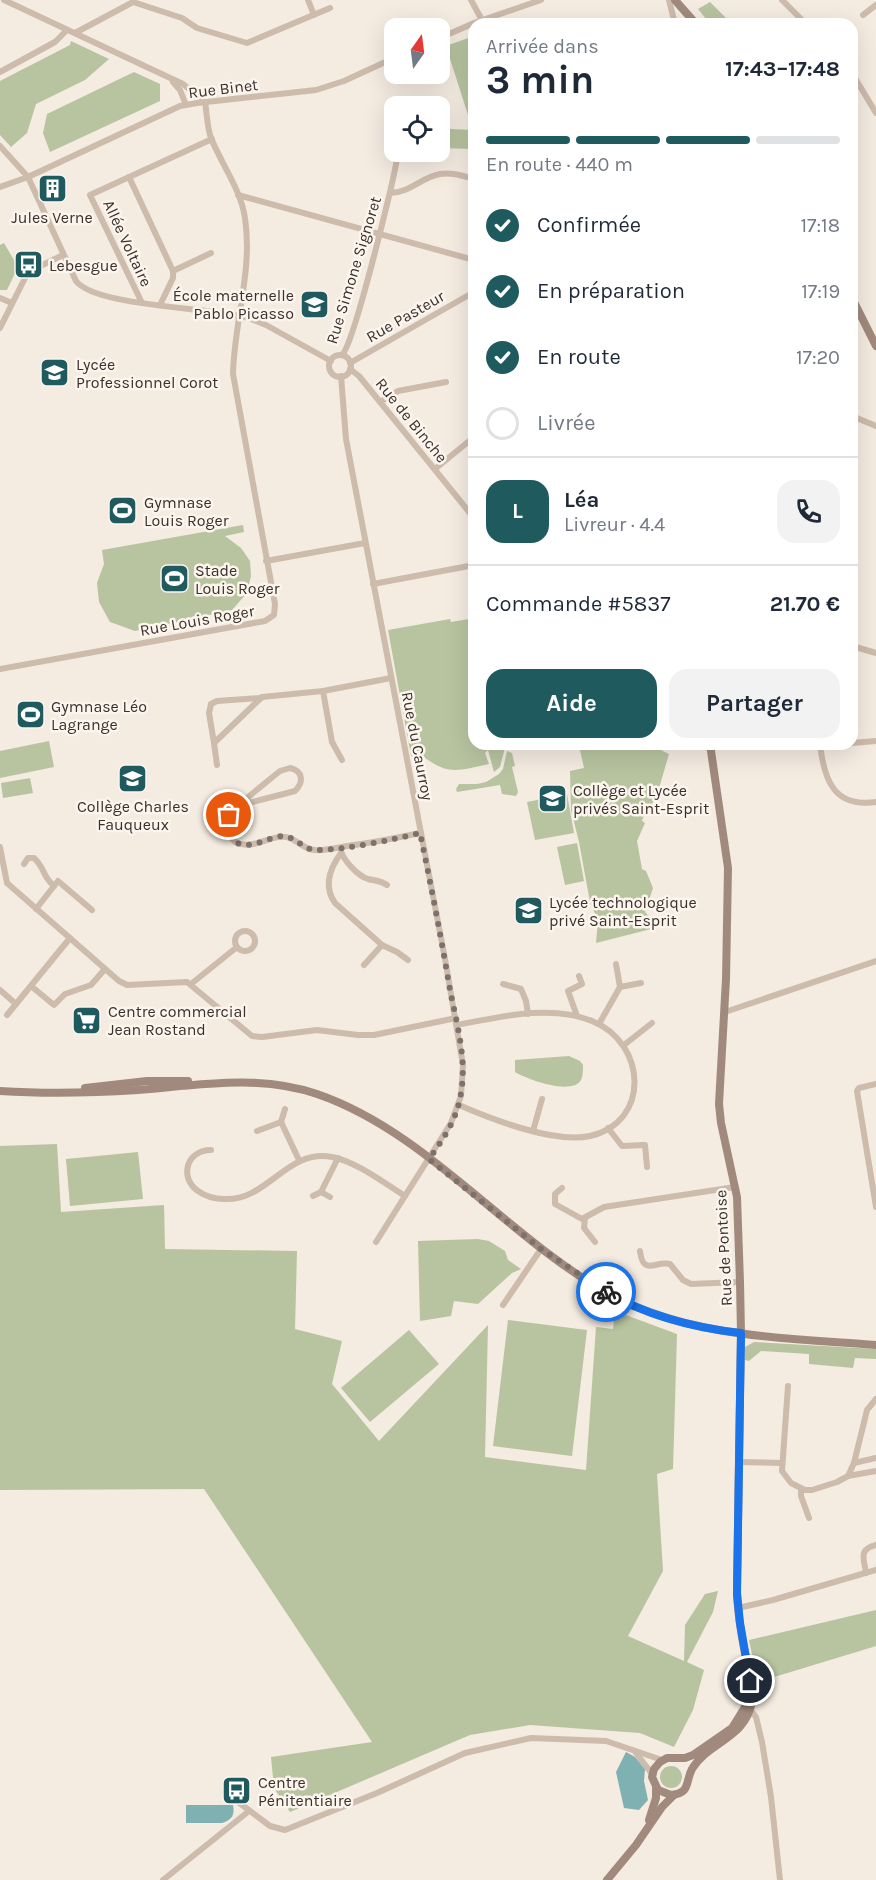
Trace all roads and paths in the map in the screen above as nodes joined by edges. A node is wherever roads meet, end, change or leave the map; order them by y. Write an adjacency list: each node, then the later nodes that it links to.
1 (4, 0): 21 (street)
2 (308, 0): 12 (street)
3 (471, 0): 14 (street)
4 (541, 0): 15 (street)
5 (669, 0): 16 (street)
6 (675, 0): 17 (street)
7 (683, 0): 18 (street)
8 (782, 0): 19 (street)
9 (130, 1): 12 (street); 22 (street)
10 (876, 5): 13 (street)
11 (330, 8): 12 (street)
12 (314, 15)
13 (864, 15)
14 (481, 18)
15 (488, 18)
16 (674, 18)
17 (691, 18)
18 (696, 18)
19 (800, 18)
20 (468, 26): 23 (street)
21 (67, 30): 22 (street); 25 (street)
22 (75, 33): 26 (street)
23 (450, 34)
24 (384, 62): 28 (street, Rue Binet)
25 (0, 72)
26 (165, 76): 28 (street); 29 (street)
27 (858, 83): 30 (street)
28 (205, 102): 29 (street, Rue Binet); 31 (street, Rue Louis Roger)
29 (186, 105): 34 (street, Rue Binet)
30 (876, 113)
31 (212, 140): 35 (street); 39 (street, Rue Louis Roger)
32 (0, 146): 34 (street)
33 (396, 162): 38 (street, Rue Simone Signoret)
34 (28, 177): 37 (street, Rue Binet); 42 (street)
35 (129, 177): 44 (street); 48 (street, Allée Voltaire)
36 (468, 178): 38 (street, Rue Simone Signoret)
37 (0, 187)
38 (390, 193): 40 (street, Rue Simone Signoret)
39 (238, 195): 40 (street); 51 (street, Rue Louis Roger)
40 (379, 233): 43 (street); 56 (street, Rue Simone Signoret)
41 (211, 253): 44 (street)
42 (63, 255): 47 (street); 48 (street)
43 (468, 258)
44 (173, 271): 49 (street)
45 (468, 296): 58 (street, Rue Pasteur)
46 (0, 298): 47 (street)
47 (12, 303): 53 (street)
48 (142, 303): 49 (street)
49 (160, 305): 51 (street)
50 (858, 310): 52 (street)
51 (240, 315): 57 (street); 68 (street, Rue Louis Roger)
52 (864, 321): 54 (street); 55 (street)
53 (0, 328)
54 (876, 339)
55 (876, 346)
56 (342, 355): 57 (street); 58 (street)
57 (331, 361): 59 (street)
58 (350, 366): 59 (street); 61 (street, Rue de Binche)
59 (341, 376): 67 (street, Rue du Caurroy)
60 (446, 382): 61 (street)
61 (380, 402): 65 (street, Rue de Binche)
62 (858, 418): 63 (street)
63 (876, 426)
64 (468, 442): 65 (street)
65 (435, 470): 66 (street, Rue de Binche)
66 (468, 511)
67 (365, 543): 68 (street); 70 (street, Rue du Caurroy)
68 (266, 561): 73 (street, Rue Louis Roger)
69 (468, 567): 70 (street)
70 (373, 584): 74 (street, Rue du Caurroy)
71 (858, 648): 72 (street)
72 (876, 653)
73 (0, 669)
74 (391, 678): 75 (street); 86 (street, Rue du Caurroy)
75 (323, 691): 76 (street); 82 (street)
76 (262, 698): 79 (street); 79 (street)
77 (876, 741): 78 (street)
78 (858, 742)
79 (214, 743): 83 (street)
80 (711, 750): 110 (street, Rue de Pontoise)
81 (822, 750): 84 (street)
82 (342, 760)
83 (217, 765)
84 (876, 802)
85 (237, 806): 85 (street); 88 (street)
86 (420, 833): 88 (street); 114 (street, Rue du Caurroy)
87 (0, 847): 92 (street)
88 (341, 850): 90 (street); 95 (street)
89 (24, 864): 91 (street)
90 (387, 885)
91 (54, 886): 92 (street); 93 (street)
92 (36, 909): 94 (street)
93 (92, 910)
94 (70, 938): 101 (street); 106 (street)
95 (382, 945): 97 (street); 100 (street)
96 (237, 946): 104 (street)
97 (408, 960)
98 (876, 961): 110 (street)
99 (616, 964): 107 (street)
100 (364, 965)
101 (105, 969): 104 (street); 106 (street)
102 (579, 976): 113 (street)
103 (641, 983): 107 (street)
104 (191, 984): 114 (street)
105 (503, 984): 111 (street)
106 (31, 986): 109 (street)
107 (620, 987): 116 (street)
108 (0, 990): 109 (street)
109 (16, 1004): 112 (street)
110 (725, 1012): 132 (street, Rue de Pontoise)
111 (528, 1014): 113 (street); 114 (street)
112 (7, 1015)
113 (577, 1016): 116 (street)
114 (456, 1022): 121 (street, Rue du Caurroy)
115 (652, 1023): 117 (street)
116 (599, 1024): 117 (street)
117 (624, 1045): 124 (street)
118 (876, 1084): 138 (street)
119 (0, 1091): 129 (street)
120 (542, 1099): 126 (street)
121 (459, 1105): 126 (street); 129 (street, Rue du Caurroy)
122 (285, 1109): 123 (street)
123 (281, 1122): 125 (street); 130 (street)
124 (608, 1128): 126 (street); 131 (street)
125 (257, 1131)
126 (533, 1131)
127 (211, 1150): 130 (street)
128 (338, 1158): 130 (street); 134 (street); 136 (street)
129 (429, 1159): 136 (street, Rue du Caurroy); 142 (street)
130 (299, 1160)
131 (647, 1167)
132 (735, 1187): 139 (street); 144 (street, Rue de Pontoise)
133 (562, 1188): 139 (street)
134 (321, 1192): 135 (street); 137 (street)
135 (313, 1196)
136 (405, 1196): 140 (street, Rue du Caurroy)
137 (330, 1197)
138 (876, 1207)
139 (585, 1218): 141 (street)
140 (376, 1242)
141 (595, 1242)
142 (541, 1249): 145 (street); 146 (street)
143 (640, 1251): 144 (street)
144 (740, 1282): 146 (street, Rue de Pontoise)
145 (503, 1305)
146 (741, 1333): 147 (street); 151 (street, Rue de Pontoise)
147 (876, 1344)
148 (788, 1386): 152 (street)
149 (876, 1399): 153 (street)
150 (876, 1458): 153 (street)
151 (739, 1462): 152 (street); 161 (street, Rue de Pontoise)
152 (782, 1463): 156 (street)
153 (854, 1463): 155 (street)
154 (876, 1471): 155 (street)
155 (848, 1476): 156 (street)
156 (801, 1489): 157 (street)
157 (809, 1518)
158 (876, 1545): 160 (street)
159 (876, 1570): 160 (street)
160 (866, 1573): 161 (street)
161 (738, 1608): 162 (street, Rue de Pontoise)
162 (748, 1708): 164 (street); 167 (street); 175 (street)
163 (633, 1750): 165 (street); 166 (street); 171 (street)
164 (676, 1759): 165 (street); 167 (street)
165 (662, 1760): 166 (street)
166 (652, 1774): 168 (street)
167 (690, 1775): 170 (street)
168 (656, 1788): 170 (street); 172 (street)
169 (225, 1792): 171 (street)
170 (674, 1795): 172 (street)
171 (249, 1811): 173 (street)
172 (646, 1829): 174 (street)
173 (163, 1880)
174 (607, 1880)
175 (780, 1880)

